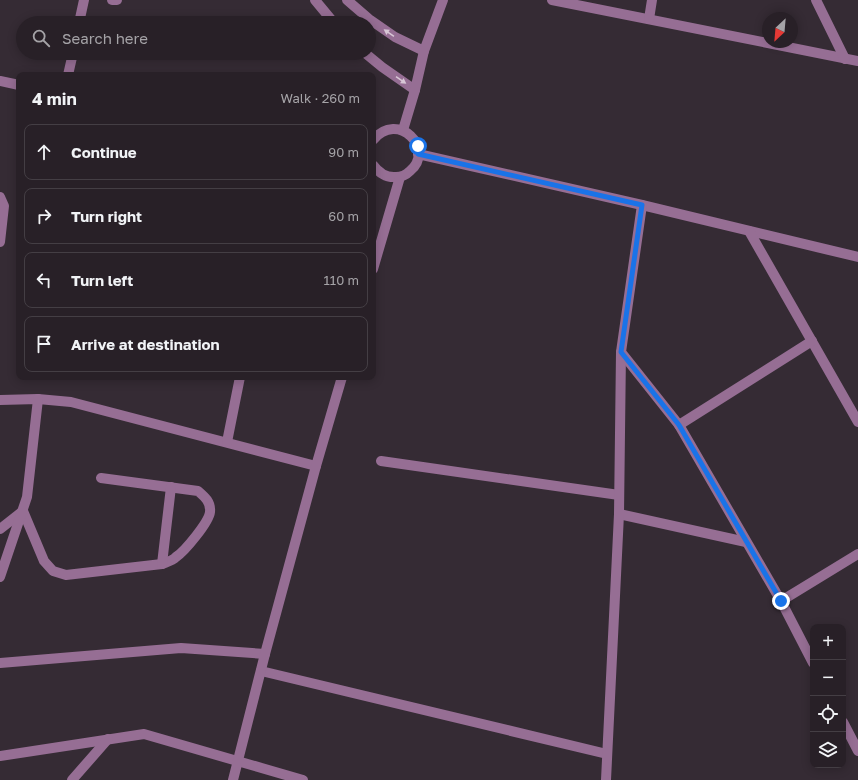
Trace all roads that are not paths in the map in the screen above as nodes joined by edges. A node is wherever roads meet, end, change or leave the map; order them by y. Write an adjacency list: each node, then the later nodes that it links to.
1 (84, 0): 12 (street)
2 (112, 0): 3 (street)
3 (117, 0)
4 (315, 0): 13 (street)
5 (347, 0): 14 (street, one-way to 5)
6 (443, 0): 17 (street)
7 (552, 0): 11 (street)
8 (610, 0): 11 (street)
9 (652, 0): 15 (street)
10 (816, 0): 18 (street)
11 (608, 11): 15 (street)
12 (81, 16)
13 (328, 16)
14 (366, 16)
15 (648, 19): 18 (street)
16 (376, 24): 17 (street, one-way to 16)
17 (424, 51): 25 (street)
18 (845, 59): 21 (street)
19 (71, 60): 22 (street)
20 (374, 60): 25 (street, one-way to 25)
21 (858, 61)
22 (69, 72)
23 (0, 81): 24 (street)
24 (16, 84)
25 (415, 90): 26 (street)
26 (403, 130): 27 (street); 28 (street)
27 (376, 136)
28 (418, 154): 30 (street); 32 (street)
29 (376, 169): 30 (street)
30 (400, 177): 36 (street)
31 (0, 197): 34 (street)
32 (642, 205): 33 (street); 38 (street)
33 (749, 230): 35 (street); 37 (street)
34 (0, 242)
35 (858, 257)
36 (376, 259)
37 (812, 341): 43 (street); 44 (street)
38 (621, 352): 44 (street); 50 (street)
39 (239, 380): 45 (street)
40 (341, 380): 47 (street)
41 (38, 399): 42 (street); 45 (street); 51 (street)
42 (0, 400)
43 (858, 422)
44 (679, 425): 54 (street)
45 (227, 442): 47 (street)
46 (381, 461): 50 (street)
47 (316, 466): 59 (street)
48 (101, 478): 49 (street)
49 (171, 487): 56 (street); 56 (street)
50 (619, 495): 52 (street)
51 (23, 511): 53 (street); 56 (street); 57 (street)
52 (619, 514): 54 (street); 66 (street)
53 (0, 528)
54 (746, 542): 58 (street)
55 (858, 554): 58 (street)
56 (162, 564)
57 (0, 577)
58 (781, 601): 60 (street)
59 (265, 654): 61 (street); 62 (street)
60 (811, 660)
61 (0, 663)
62 (261, 671): 66 (street); 68 (street)
63 (846, 728): 65 (street)
64 (108, 739): 67 (street); 68 (street); 69 (street)
65 (858, 751)
66 (607, 754): 72 (street)
67 (0, 756)
68 (237, 760): 70 (street); 71 (street)
69 (72, 780)
70 (233, 780)
71 (303, 780)
72 (606, 780)

